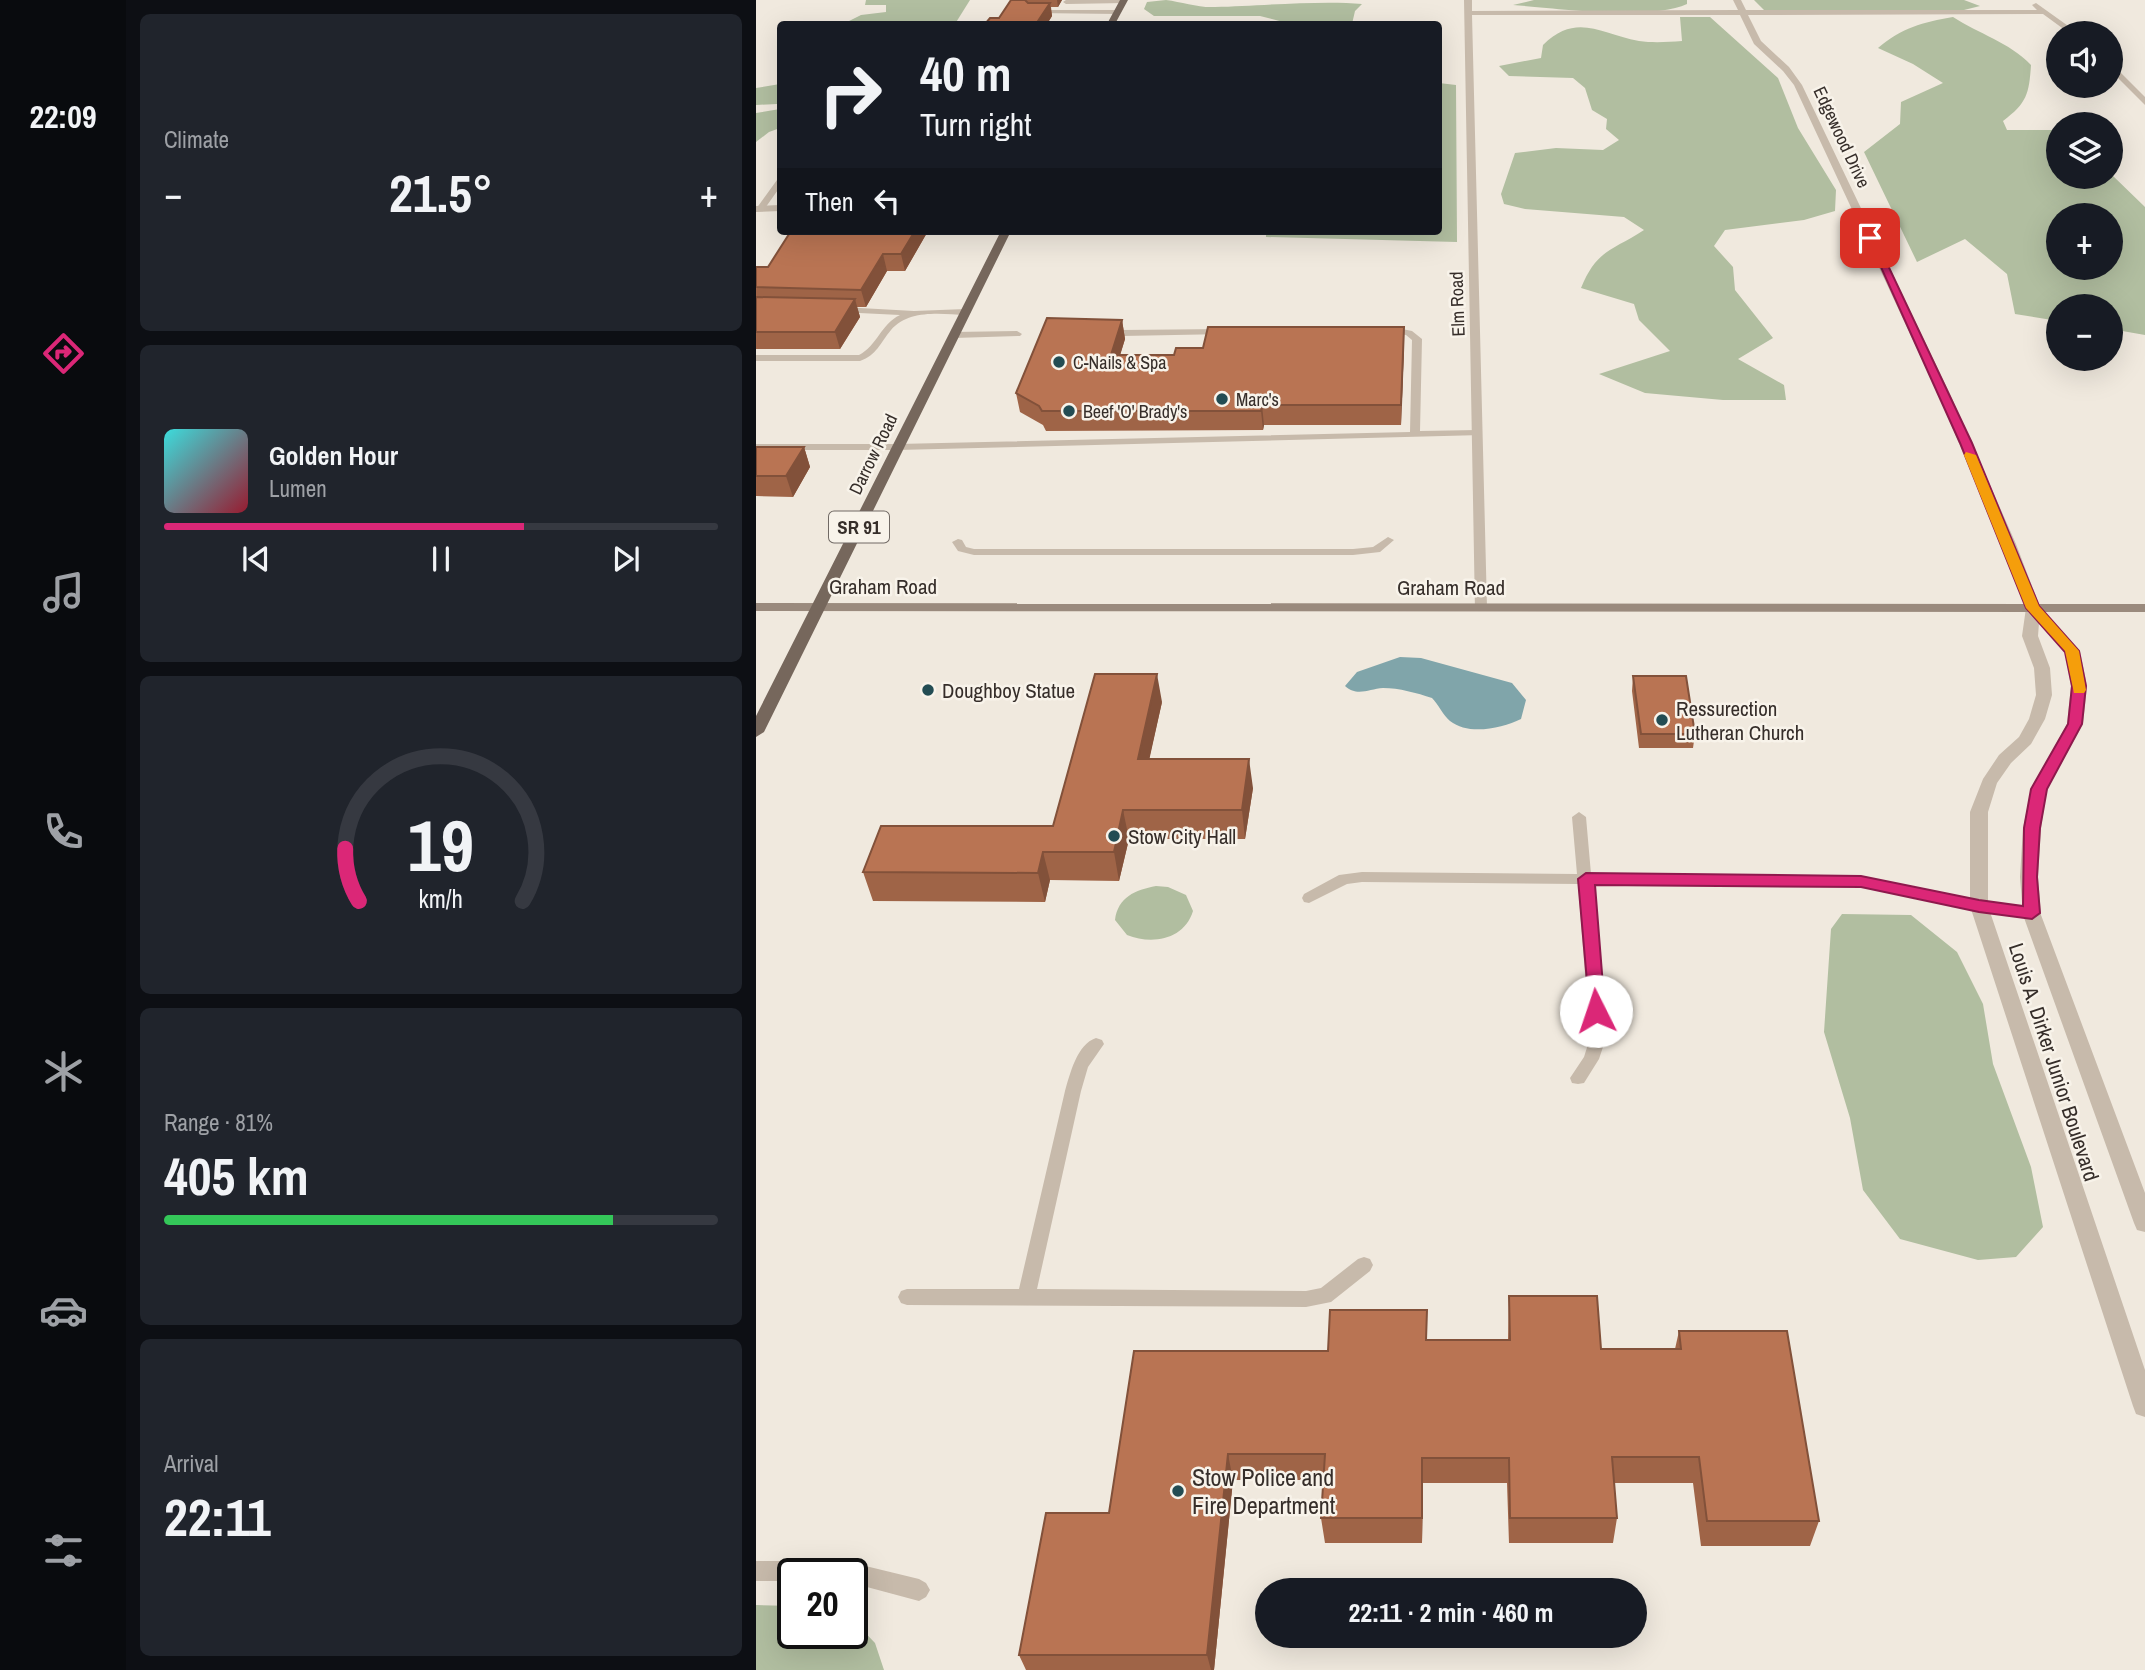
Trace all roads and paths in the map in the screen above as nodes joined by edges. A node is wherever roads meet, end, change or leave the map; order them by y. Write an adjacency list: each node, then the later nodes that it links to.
1 (1737, 0): 8 (street, Edgewood Drive)
2 (2031, 0): 9 (street)
3 (1123, 1): 4 (lane); 7 (main road)
4 (1066, 2)
5 (1469, 6): 8 (street); 27 (street, Elm Road)
6 (1030, 12): 7 (lane)
7 (1118, 12): 10 (main road)
8 (1742, 12): 9 (street); 36 (street, Edgewood Drive)
9 (2042, 12): 11 (street)
10 (1113, 21)
11 (2056, 21)
12 (2123, 78): 13 (street)
13 (2145, 102)
14 (777, 186): 16 (lane)
15 (777, 208): 16 (street)
16 (758, 209)
17 (1004, 235): 19 (main road, Darrow Road / SR 91)
18 (835, 310): 20 (lane)
19 (966, 312): 20 (lane); 25 (main road, Darrow Road / SR 91)
20 (914, 313): 26 (lane)
21 (1231, 329): 23 (lane)
22 (1369, 329): 28 (lane)
23 (1122, 333)
24 (1017, 334): 25 (lane)
25 (954, 335): 30 (main road, Darrow Road / SR 91)
26 (756, 358)
27 (1478, 433): 28 (lane); 35 (street, Elm Road)
28 (1415, 434): 30 (lane)
29 (756, 447): 30 (lane)
30 (898, 447): 34 (main road, Darrow Road / SR 91)
31 (1388, 540): 32 (lane)
32 (958, 542)
33 (756, 607): 34 (main road, Graham Road)
34 (819, 608): 35 (main road, Graham Road); 38 (main road, Darrow Road / SR 91)
35 (1480, 608): 36 (main road, Graham Road)
36 (2033, 608): 37 (main road, Graham Road); 42 (street, Louis A. Dirker Junior Boulevard); 43 (street, Louis A. Dirker Junior Boulevard)
37 (2145, 608)
38 (756, 732)
39 (1579, 817): 40 (lane)
40 (1586, 879): 41 (lane); 42 (lane); 45 (lane)
41 (1309, 898)
42 (1979, 906): 43 (lane); 50 (street, Louis A. Dirker Junior Boulevard)
43 (2032, 913): 46 (street, Louis A. Dirker Junior Boulevard)
44 (1096, 1045): 49 (lane)
45 (1578, 1078)
46 (2145, 1223)
47 (1364, 1265): 49 (lane)
48 (907, 1297): 49 (lane)
49 (1026, 1297)
50 (2145, 1406)
51 (756, 1571): 52 (lane)
52 (919, 1590)

